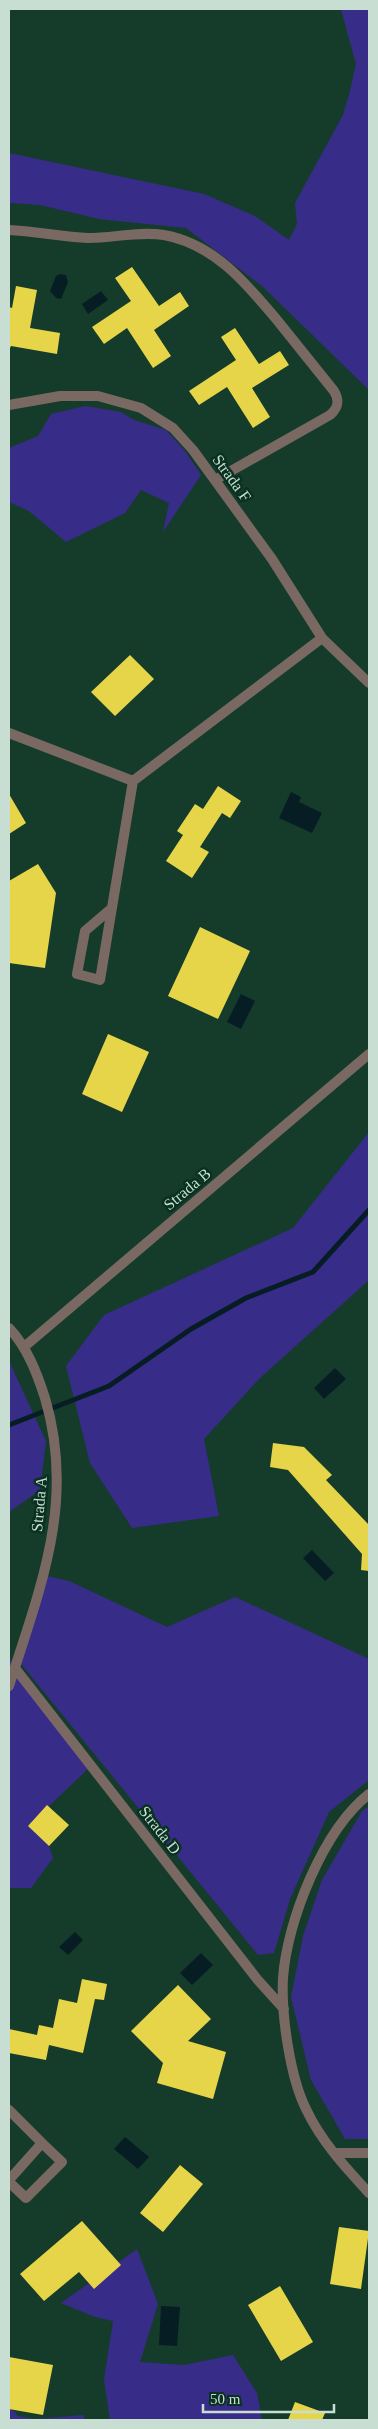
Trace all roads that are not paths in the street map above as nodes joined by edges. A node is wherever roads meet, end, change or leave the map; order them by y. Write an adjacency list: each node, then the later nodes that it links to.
1 (9, 230): 3 (street)
2 (9, 405): 3 (street, Strada F)
3 (215, 480): 4 (street, Strada F)
4 (322, 638): 5 (street, Strada F); 7 (street)
5 (369, 683)
6 (9, 732): 7 (street)
7 (133, 781): 8 (street)
8 (112, 908): 8 (street)
9 (369, 1054): 11 (street, Strada B)
10 (9, 1328): 11 (street, Strada A)
11 (24, 1347): 12 (street, Strada A)
12 (15, 1668): 13 (street, Strada A); 15 (street, Strada D)
13 (9, 1686)
14 (369, 1794): 15 (street)
15 (284, 2009): 18 (street)
16 (9, 2110): 17 (street)
17 (42, 2143): 20 (street); 20 (street)
18 (334, 2153): 19 (street); 21 (street)
19 (369, 2153)
20 (9, 2181)
21 (369, 2193)

